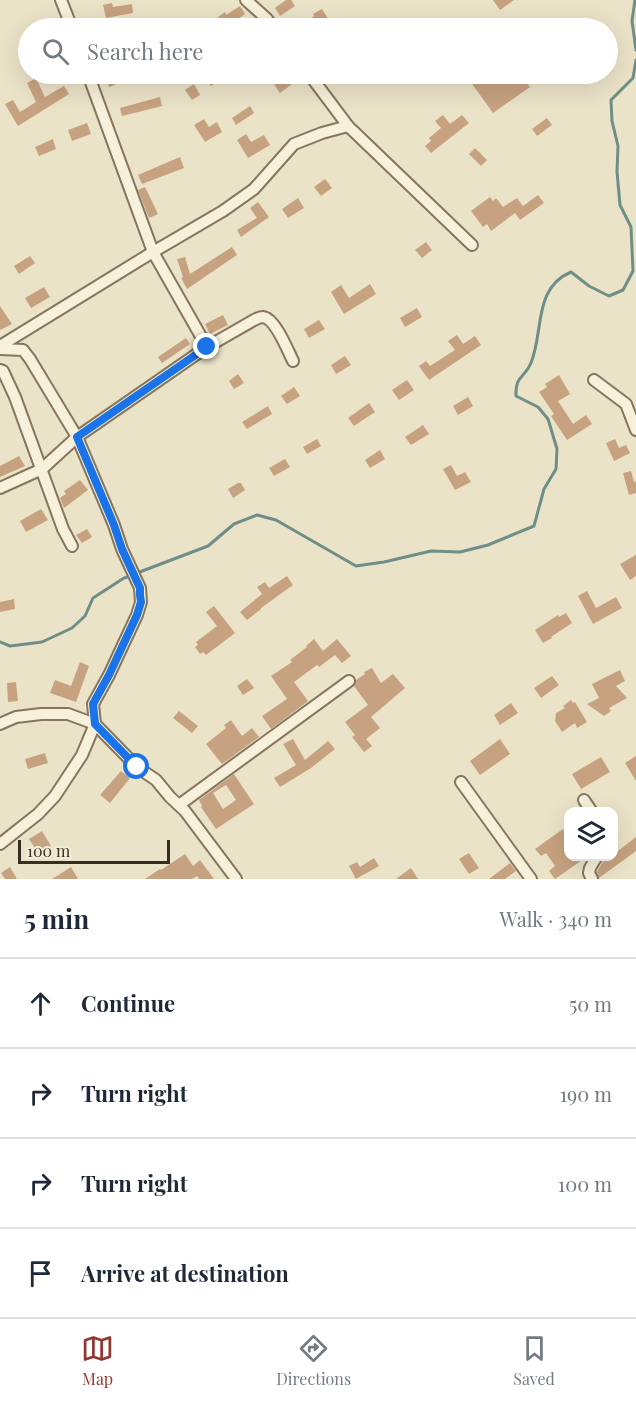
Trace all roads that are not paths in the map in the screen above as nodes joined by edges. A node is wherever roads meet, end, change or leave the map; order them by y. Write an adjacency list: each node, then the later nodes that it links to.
1 (61, 0): 3 (street)
2 (246, 0): 4 (street)
3 (68, 18)
4 (266, 18)
5 (92, 84): 9 (street)
6 (316, 84): 7 (street)
7 (348, 126): 8 (street); 9 (street)
8 (472, 245)
9 (153, 252): 10 (street); 11 (street)
10 (207, 347): 12 (street); 16 (street)
11 (0, 348): 16 (street)
12 (293, 361)
13 (0, 370): 17 (street)
14 (594, 380): 15 (street)
15 (636, 430)
16 (77, 437): 17 (street); 22 (street)
17 (42, 469): 18 (street); 19 (street)
18 (0, 488)
19 (72, 546)
20 (349, 681): 25 (street)
21 (0, 724): 22 (street)
22 (95, 724): 25 (street); 27 (street)
23 (460, 782): 30 (street)
24 (584, 800): 26 (street)
25 (179, 805): 29 (street)
26 (589, 807)
27 (0, 844)
28 (594, 861): 31 (street)
29 (236, 879)
30 (531, 879)
31 (592, 879)

